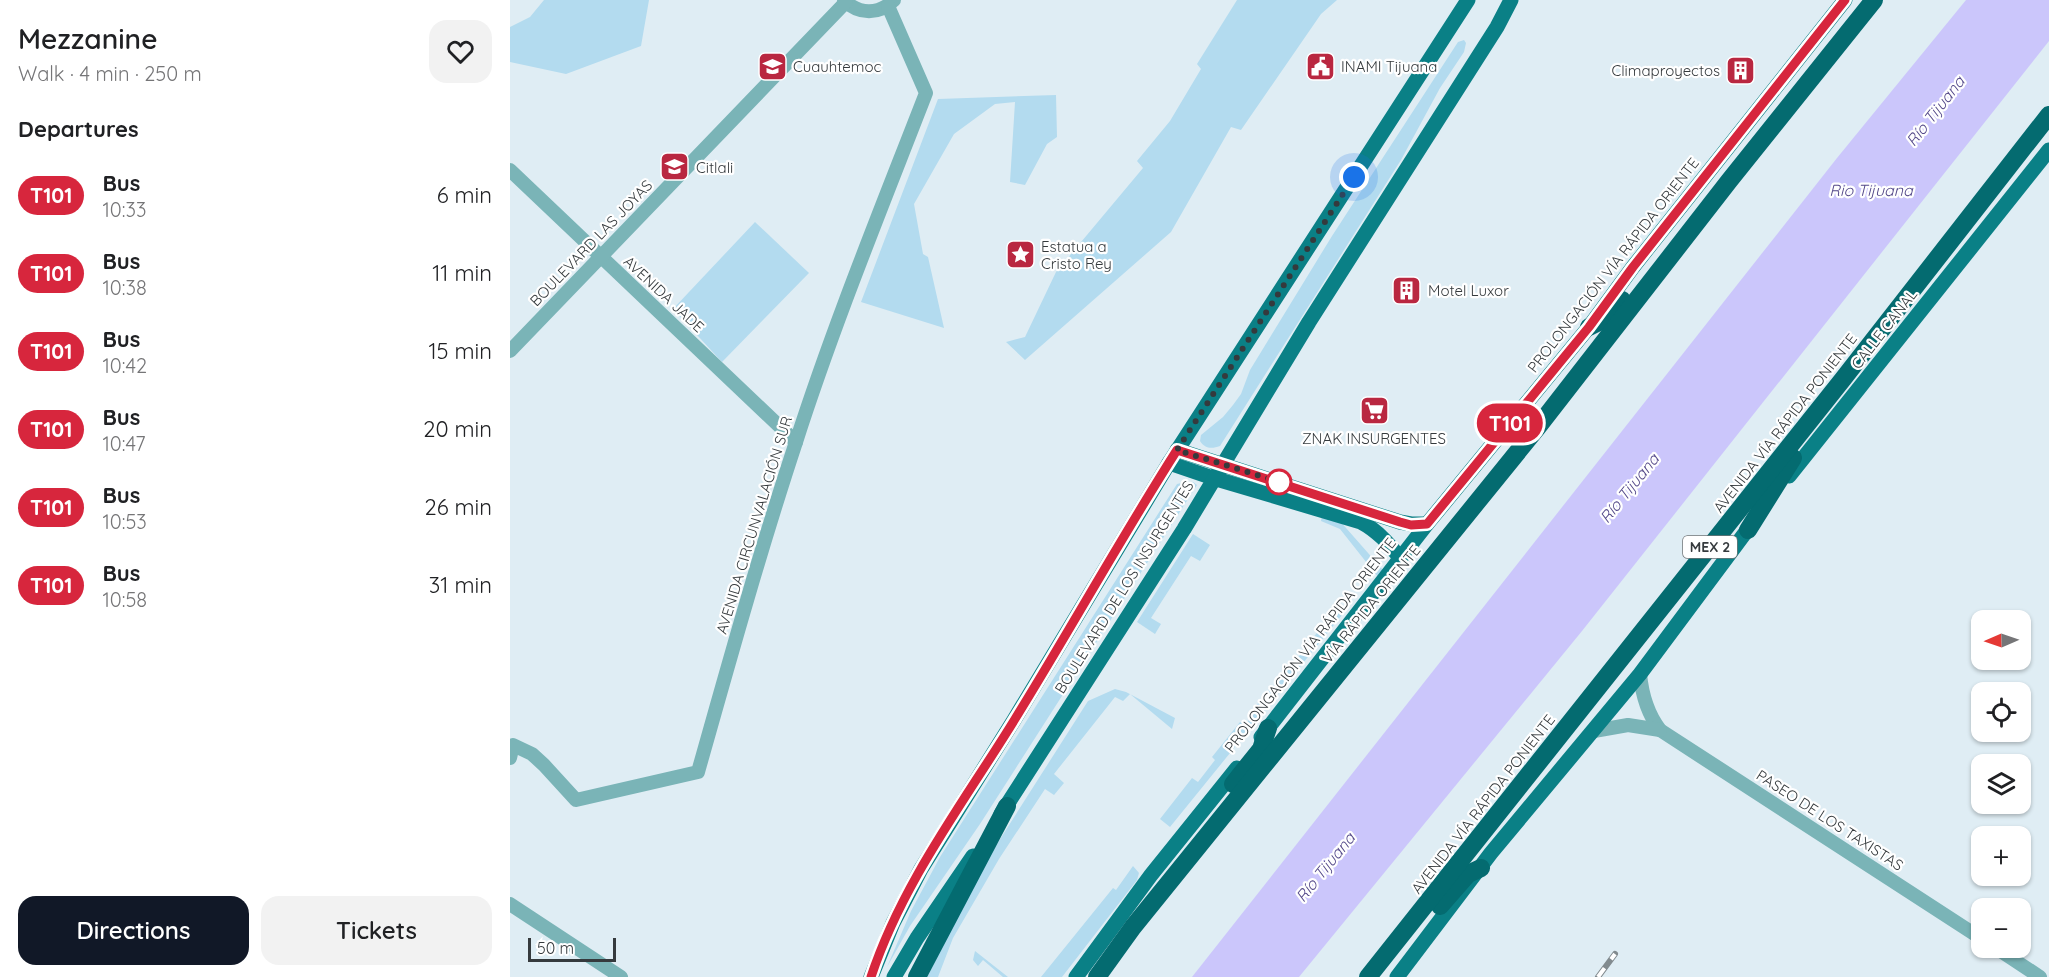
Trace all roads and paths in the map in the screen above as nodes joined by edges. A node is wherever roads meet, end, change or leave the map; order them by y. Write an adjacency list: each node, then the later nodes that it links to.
1 (1468, 0): 20 (main road, BOULEVARD DE LOS INSURGENTES)
2 (1511, 0): 21 (main road, BOULEVARD DE LOS INSURGENTES)
3 (1845, 0): 16 (main road, PROLONGACIÓN VÍA RÁPIDA ORIENTE)
4 (1860, 0): 8 (highway)
5 (1874, 0): 8 (highway, VÍA RÁPIDA ORIENTE)
6 (845, 1): 7 (street); 15 (street, BOULEVARD LAS JOYAS)
7 (891, 3): 19 (street, AVENIDA CIRCUNVALACIÓN SUR)
8 (1852, 28): 13 (highway, VÍA RÁPIDA ORIENTE)
9 (2049, 115): 14 (highway, AVENIDA VÍA RÁPIDA PONIENTE / MEX 2)
10 (2049, 132): 14 (highway)
11 (2049, 150): 24 (main road, CALLE CANAL)
12 (510, 170): 15 (street, AVENIDA JADE)
13 (1729, 181): 16 (highway); 34 (highway, VÍA RÁPIDA ORIENTE)
14 (1964, 222): 18 (highway, AVENIDA VÍA RÁPIDA PONIENTE / MEX 2)
15 (601, 256): 17 (street, BOULEVARD LAS JOYAS); 19 (street, AVENIDA JADE)
16 (1589, 327): 23 (main road, PROLONGACIÓN VÍA RÁPIDA ORIENTE)
17 (510, 351)
18 (1843, 380): 24 (highway); 43 (highway, AVENIDA VÍA RÁPIDA PONIENTE / MEX 2)
19 (796, 442): 30 (street, AVENIDA CIRCUNVALACIÓN SUR)
20 (1173, 456): 21 (main road); 22 (main road); 38 (main road, BOULEVARD DE LOS INSURGENTES)
21 (1223, 464): 22 (main road, BOULEVARD DE LOS INSURGENTES); 23 (main road)
22 (1214, 478): 25 (main road); 31 (main road, BOULEVARD DE LOS INSURGENTES)
23 (1427, 524): 25 (main road, PROLONGACIÓN VÍA RÁPIDA ORIENTE)
24 (1748, 530): 26 (main road)
25 (1401, 559): 27 (main road, PROLONGACIÓN VÍA RÁPIDA ORIENTE)
26 (1640, 674): 28 (street, PASEO DE LOS TAXISTAS); 29 (main road)
27 (1268, 728): 34 (highway); 41 (main road, PROLONGACIÓN VÍA RÁPIDA ORIENTE)
28 (1660, 730): 29 (street, PASEO DE LOS TAXISTAS); 35 (street, PASEO DE LOS TAXISTAS)
29 (1594, 731): 32 (main road)
30 (512, 751)
31 (1007, 806): 39 (main road, BOULEVARD DE LOS INSURGENTES); 40 (highway)
32 (1481, 868): 44 (highway); 45 (main road)
33 (510, 904): 37 (street)
34 (1133, 927): 42 (highway, VÍA RÁPIDA ORIENTE)
35 (1971, 932)
36 (2011, 958): 46 (street)
37 (621, 977)
38 (871, 977)
39 (894, 977)
40 (917, 977)
41 (1076, 977)
42 (1097, 977)
43 (1368, 977)
44 (1377, 977)
45 (1397, 977)
46 (2040, 977)

